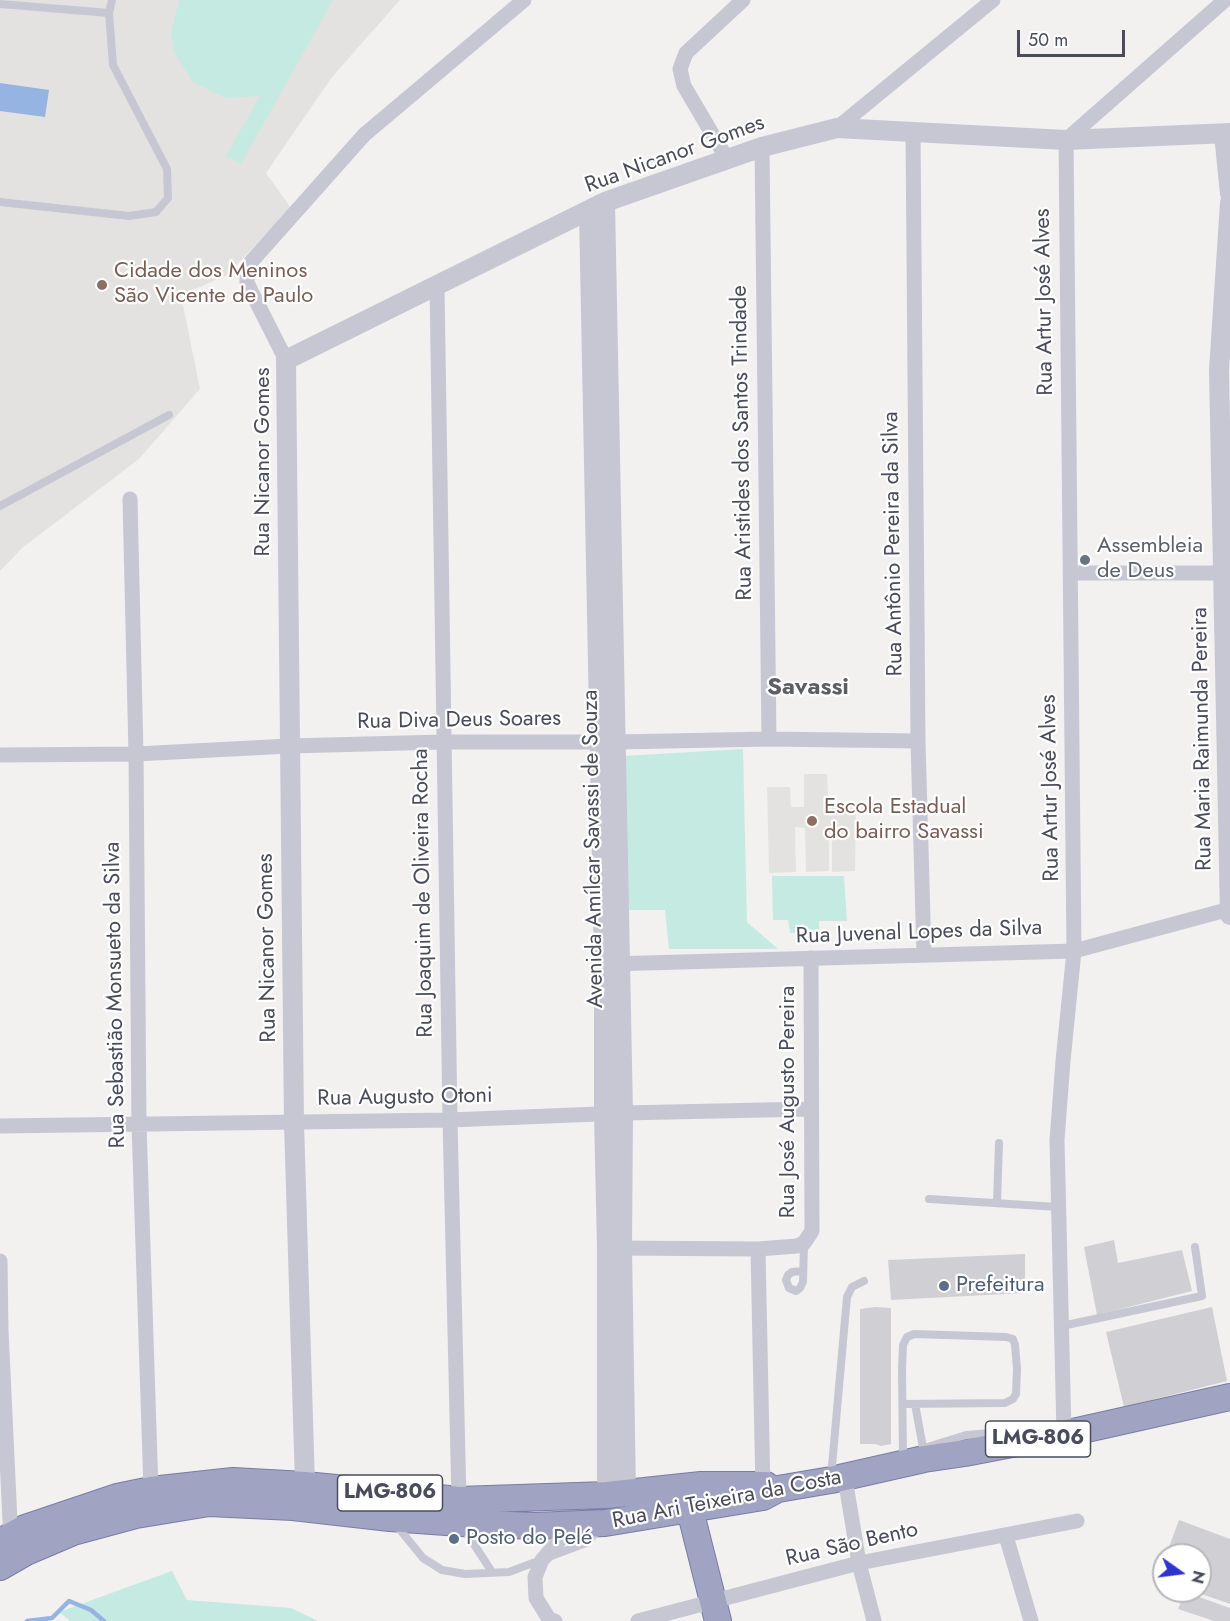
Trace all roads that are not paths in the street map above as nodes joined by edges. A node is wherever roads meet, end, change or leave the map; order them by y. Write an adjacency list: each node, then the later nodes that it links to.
1 (112, 0): 7 (lane)
2 (524, 0): 19 (street)
3 (743, 0): 13 (street)
4 (993, 0): 8 (street)
5 (1225, 0): 11 (street)
6 (0, 4): 7 (lane)
7 (109, 13): 15 (lane)
8 (837, 128): 9 (street, Rua Nicanor Gomes); 12 (street, Rua Nicanor Gomes)
9 (913, 132): 11 (street, Rua Nicanor Gomes); 28 (street, Rua Antônio Pereira da Silva)
10 (1227, 133): 11 (street, Rua Nicanor Gomes); 14 (street)
11 (1066, 140): 25 (street, Rua Artur José Alves)
12 (762, 147): 13 (street, Rua Nicanor Gomes); 27 (street, Rua Aristides dos Santos Trindade)
13 (727, 159): 17 (street, Rua Nicanor Gomes)
14 (1230, 194)
15 (0, 201)
16 (1230, 203): 20 (street, Rua Maria Raimunda Pereira)
17 (597, 207): 18 (street, Rua Nicanor Gomes); 30 (street, Avenida Amílcar Savassi de Souza)
18 (437, 285): 19 (street, Rua Nicanor Gomes); 29 (street, Rua Joaquim de Oliveira Rocha)
19 (286, 360): 31 (street, Rua Nicanor Gomes)
20 (1225, 365): 24 (street, Rua Maria Raimunda Pereira)
21 (170, 415): 23 (lane)
22 (130, 499): 32 (street, Rua Sebastião Monsueto da Silva)
23 (0, 506)
24 (1227, 570): 25 (street); 26 (street, Rua Maria Raimunda Pereira)
25 (1071, 573): 36 (street, Rua Artur José Alves)
26 (1228, 701): 34 (street, Rua Maria Raimunda Pereira)
27 (769, 739): 28 (street, Rua Diva Deus Soares); 30 (street, Rua Diva Deus Soares)
28 (918, 741): 37 (street, Rua Antônio Pereira da Silva)
29 (444, 742): 30 (street, Rua Diva Deus Soares); 31 (street, Rua Diva Deus Soares); 42 (street, Rua Joaquim de Oliveira Rocha)
30 (608, 742): 39 (street, Avenida Amílcar Savassi de Souza)
31 (289, 747): 32 (street, Rua Diva Deus Soares); 43 (street, Rua Nicanor Gomes)
32 (136, 754): 33 (street, Rua Diva Deus Soares); 44 (street, Rua Sebastião Monsueto da Silva)
33 (0, 755)
34 (1230, 909): 35 (street, Rua Maria Raimunda Pereira); 36 (street, Rua Juvenal Lopes da Silva)
35 (1230, 915)
36 (1074, 951): 37 (street, Rua Juvenal Lopes da Silva); 49 (street, Rua Artur José Alves)
37 (924, 955): 38 (street, Rua Juvenal Lopes da Silva)
38 (811, 958): 39 (street, Rua Juvenal Lopes da Silva); 40 (street, Rua José Augusto Pereira)
39 (611, 964): 41 (street, Avenida Amílcar Savassi de Souza)
40 (811, 1109): 41 (street, Rua Augusto Otoni); 50 (street, Rua José Augusto Pereira)
41 (613, 1114): 42 (street, Rua Augusto Otoni); 52 (street, Avenida Amílcar Savassi de Souza)
42 (450, 1120): 43 (street, Rua Augusto Otoni); 69 (street, Rua Joaquim de Oliveira Rocha)
43 (294, 1123): 44 (street, Rua Augusto Otoni); 64 (street, Rua Nicanor Gomes)
44 (139, 1124): 45 (street, Rua Augusto Otoni); 65 (street, Rua Sebastião Monsueto da Silva)
45 (0, 1126)
46 (999, 1143): 48 (lane)
47 (928, 1199): 48 (lane)
48 (997, 1203): 49 (lane)
49 (1058, 1207): 57 (street, Rua Artur José Alves)
50 (804, 1243): 53 (street); 55 (lane)
51 (1195, 1247): 57 (lane)
52 (614, 1248): 53 (street); 67 (street, Avenida Amílcar Savassi de Souza)
53 (758, 1249): 66 (street)
54 (0, 1261): 75 (street)
55 (803, 1271)
56 (864, 1281): 63 (lane)
57 (1062, 1326): 61 (street, Rua Artur José Alves)
58 (1230, 1397): 61 (highway, Rua Ari Teixeira da Costa / LMG-806)
59 (903, 1404): 60 (lane); 60 (lane); 62 (lane)
60 (915, 1404): 62 (lane)
61 (1057, 1435): 62 (highway, Rua Ari Teixeira da Costa / LMG-806)
62 (917, 1457): 63 (highway, Rua Ari Teixeira da Costa / LMG-806)
63 (838, 1479): 66 (highway, Rua Ari Teixeira da Costa / LMG-806); 77 (street)
64 (305, 1485): 65 (highway, LMG-806); 69 (highway, LMG-806)
65 (151, 1490): 75 (highway, LMG-806)
66 (768, 1490): 67 (highway, LMG-806); 68 (highway, Rua Ari Teixeira da Costa / LMG-806)
67 (616, 1495): 69 (highway, LMG-806)
68 (690, 1509): 72 (highway, Rua Ari Teixeira da Costa / LMG-806); 79 (highway)
69 (459, 1511): 70 (highway, Rua Ari Teixeira da Costa / LMG-806); 73 (highway, Rua Ari Teixeira da Costa / LMG-806); 78 (lane)
70 (390, 1518): 75 (highway, Rua Ari Teixeira da Costa / LMG-806); 78 (lane)
71 (1077, 1521): 74 (street, Rua São Bento)
72 (605, 1523): 73 (highway, Rua Ari Teixeira da Costa / LMG-806); 76 (lane)
73 (573, 1525): 76 (street)
74 (1006, 1536): 77 (street, Rua São Bento); 83 (street)
75 (6, 1551)
76 (542, 1560): 78 (lane); 80 (street)
77 (859, 1563): 79 (street, Rua São Bento); 82 (street)
78 (492, 1572)
79 (715, 1611): 81 (street, Rua São Bento)
80 (555, 1621)
81 (638, 1621)
82 (874, 1621)
83 (1031, 1621)

